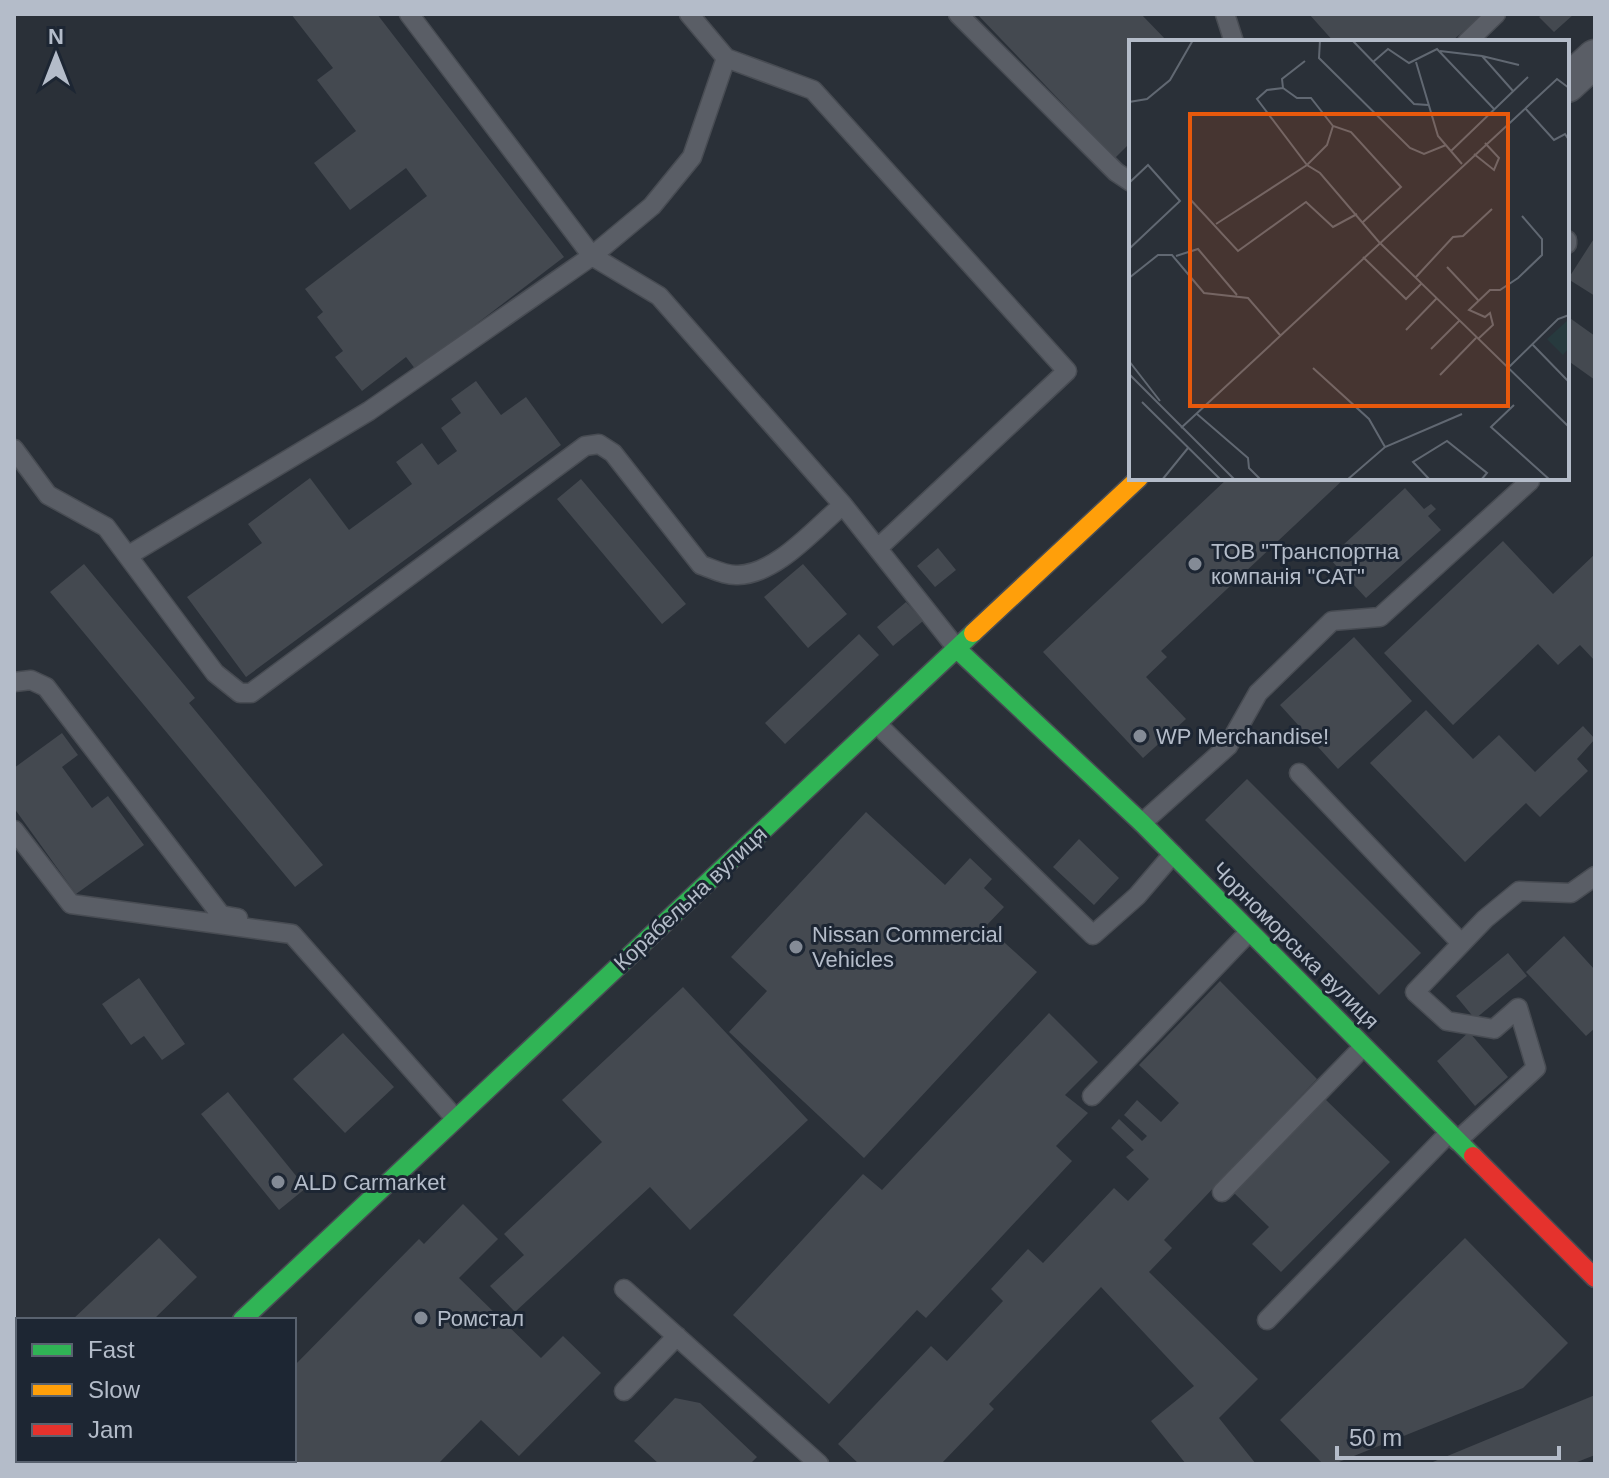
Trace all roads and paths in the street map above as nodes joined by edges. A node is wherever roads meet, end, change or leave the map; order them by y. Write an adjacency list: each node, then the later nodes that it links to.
1 (409, 14): 12 (lane)
2 (689, 14): 8 (lane)
3 (958, 14): 11 (lane)
4 (1225, 14): 6 (lane)
5 (1496, 14): 7 (lane)
6 (1233, 40)
7 (1469, 40)
8 (726, 58): 12 (lane); 17 (lane)
9 (1595, 58): 10 (street)
10 (1569, 82)
11 (1129, 181)
12 (592, 256): 16 (lane); 18 (lane)
13 (14, 449): 18 (lane)
14 (1137, 480): 19 (street, Корабельна вулиця)
15 (1530, 481): 23 (lane)
16 (843, 505): 17 (lane); 18 (lane)
17 (878, 548): 19 (lane)
18 (129, 555)
19 (958, 650): 21 (street, Корабельна вулиця); 23 (street, Чорноморська вулиця)
20 (14, 682): 28 (lane)
21 (878, 725): 25 (lane); 32 (street, Корабельна вулиця)
22 (1299, 773): 29 (lane)
23 (1142, 823): 25 (street, Чорноморська вулиця)
24 (14, 830): 28 (lane)
25 (1173, 854): 27 (street, Чорноморська вулиця)
26 (1595, 876): 29 (lane)
27 (1249, 932): 30 (street, Чорноморська вулиця); 31 (lane)
28 (292, 934): 32 (lane)
29 (1461, 943): 33 (lane)
30 (1363, 1047): 33 (street, Чорноморська вулиця); 34 (lane)
31 (1092, 1096)
32 (454, 1117): 37 (street, Корабельна вулиця)
33 (1453, 1137): 35 (street, Чорноморська вулиця); 38 (lane)
34 (1222, 1192)
35 (1595, 1278)
36 (624, 1289): 39 (lane)
37 (244, 1318)
38 (1267, 1320)
39 (677, 1336): 40 (lane); 41 (lane)
40 (624, 1391)
41 (819, 1464)

